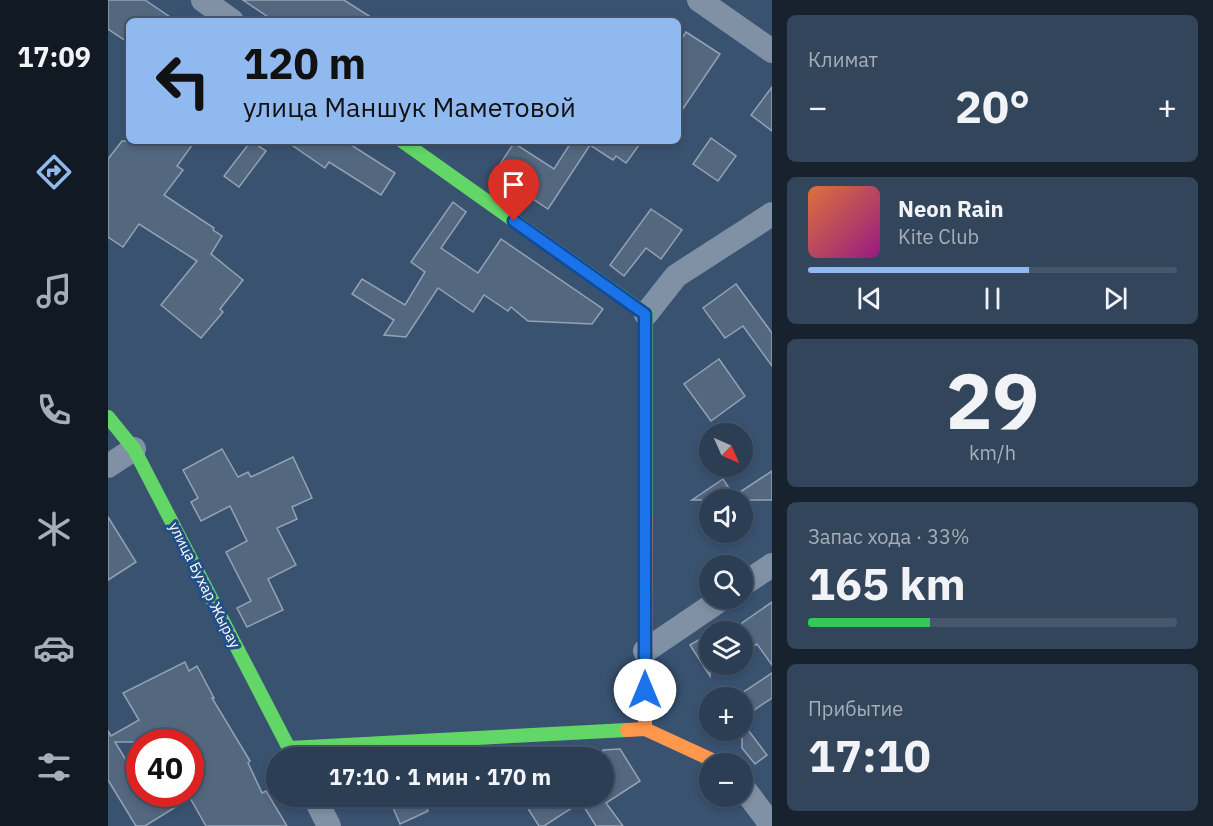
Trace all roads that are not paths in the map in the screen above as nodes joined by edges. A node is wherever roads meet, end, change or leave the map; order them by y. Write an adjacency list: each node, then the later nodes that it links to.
1 (203, 0): 3 (street)
2 (699, 0): 4 (street)
3 (228, 18)
4 (772, 51)
5 (406, 144): 7 (street)
6 (772, 214): 7 (street)
7 (645, 314): 14 (street)
8 (108, 417): 9 (street, улица Бухар Жырау)
9 (134, 449): 10 (street); 16 (street, улица Бухар Жырау)
10 (108, 466)
11 (772, 565): 12 (street)
12 (753, 578)
13 (707, 609): 14 (street)
14 (645, 651): 15 (street)
15 (645, 729): 17 (street); 18 (street)
16 (288, 747)
17 (380, 747)
18 (699, 754)
19 (753, 801): 22 (street)
20 (320, 807): 21 (street)
21 (329, 826)
22 (772, 826)

